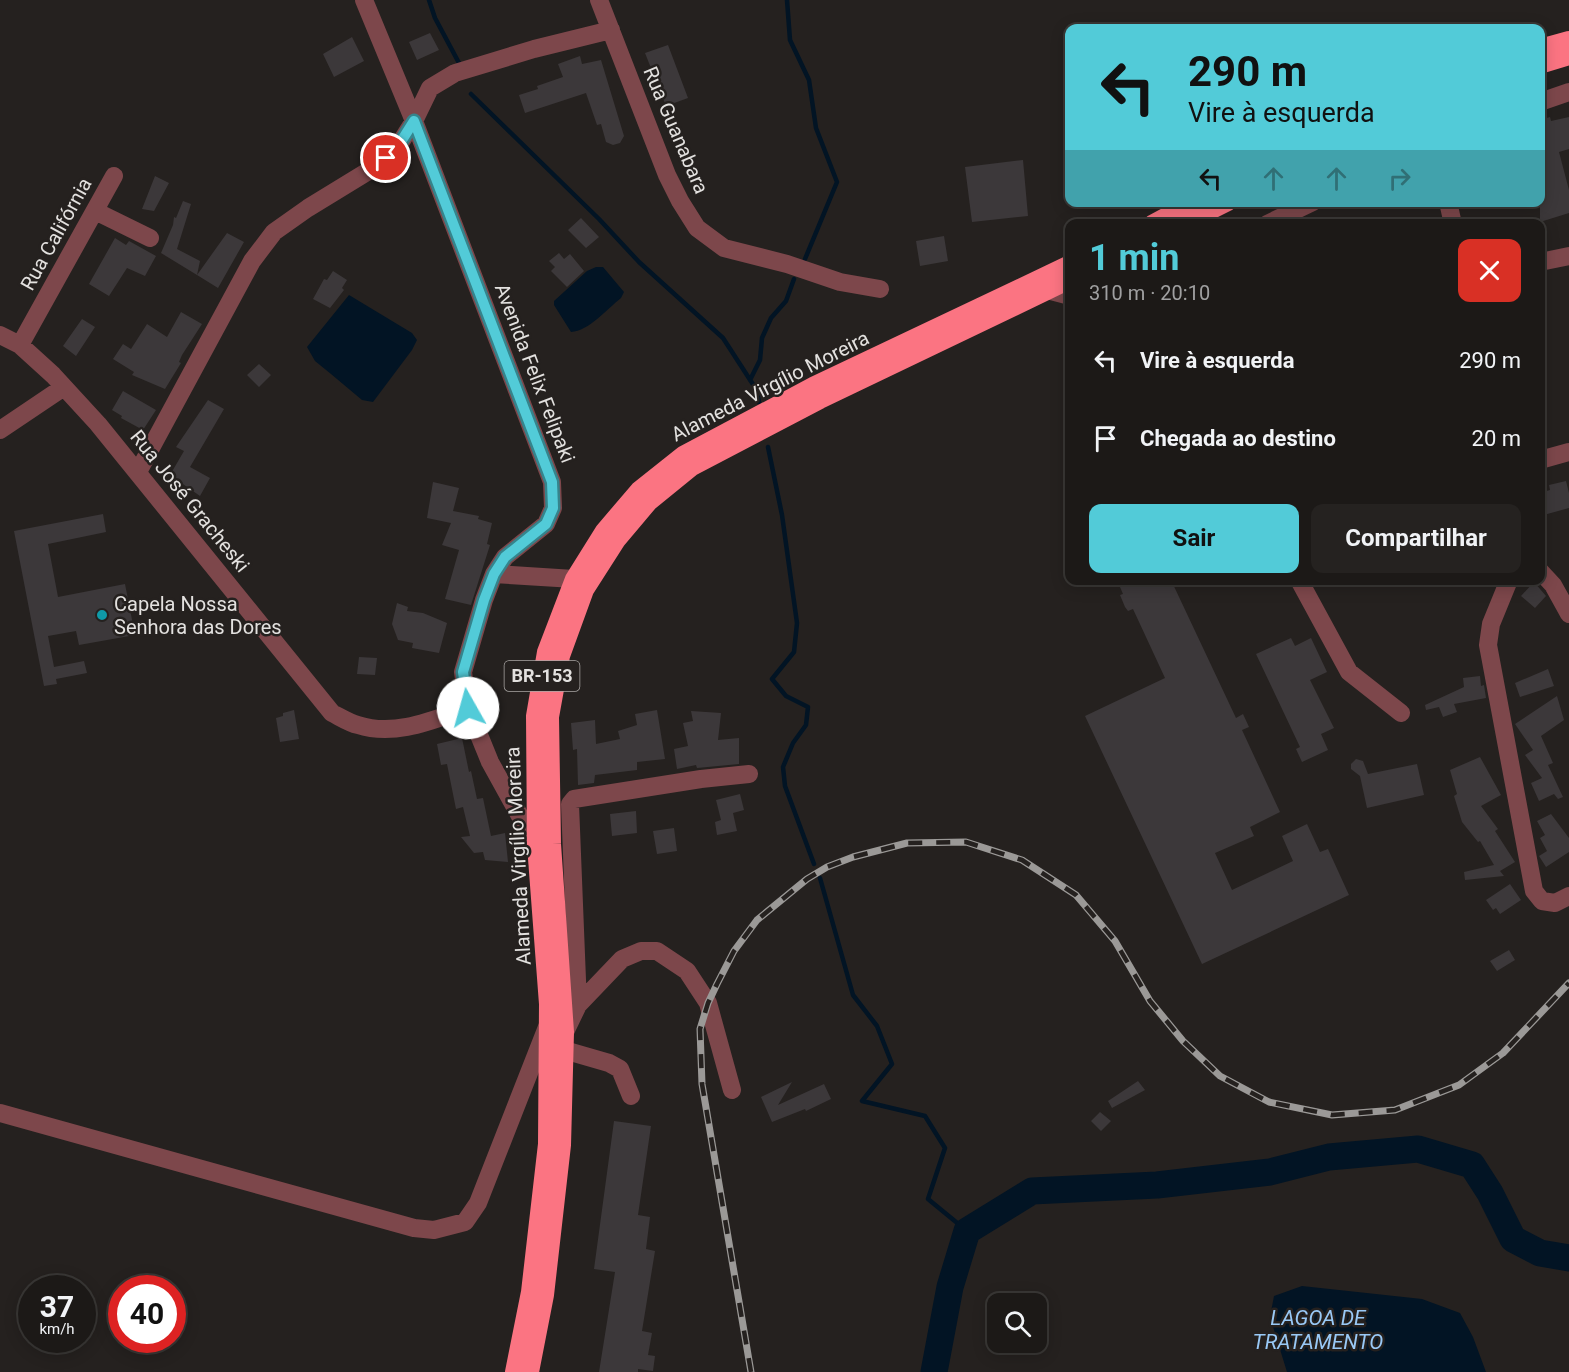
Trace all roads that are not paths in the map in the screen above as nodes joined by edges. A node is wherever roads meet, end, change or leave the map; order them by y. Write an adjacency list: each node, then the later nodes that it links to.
1 (364, 0): 10 (street, Avenida Felix Felipaki)
2 (599, 0): 3 (street, Rua Guanabara)
3 (610, 30): 10 (street); 24 (street, Rua Guanabara)
4 (1569, 40): 5 (highway)
5 (1545, 47)
6 (1569, 56): 7 (highway)
7 (1545, 63)
8 (1569, 92): 9 (street)
9 (1545, 100)
10 (414, 121): 33 (street); 34 (street, Avenida Felix Felipaki)
11 (114, 176): 15 (street, Rua Califórnia)
12 (1183, 207): 16 (highway)
13 (1218, 207): 17 (highway)
14 (1303, 207): 18 (street)
15 (95, 211): 19 (street); 28 (street, Rua Califórnia)
16 (1161, 219)
17 (1194, 219)
18 (1277, 219)
19 (150, 238)
20 (1569, 256): 21 (street)
21 (1545, 261)
22 (1065, 266): 36 (highway, Alameda Virgílio Moreira / BR-153)
23 (1065, 282): 25 (highway, Alameda Virgílio Moreira / BR-153)
24 (880, 289)
25 (1047, 290): 26 (street); 46 (highway, Alameda Virgílio Moreira / BR-153)
26 (1065, 295)
27 (0, 335): 28 (street, Rua José Gracheski)
28 (20, 345): 29 (street, Rua José Gracheski)
29 (64, 387): 30 (street); 33 (street, Rua José Gracheski)
30 (0, 430)
31 (1569, 452): 32 (street)
32 (1545, 459)
33 (138, 472): 40 (street, Rua José Gracheski)
34 (494, 574): 36 (street); 40 (street, Avenida Felix Felipaki)
35 (1545, 577): 39 (street)
36 (574, 579): 43 (highway, Alameda Virgílio Moreira / BR-153)
37 (1302, 585): 41 (street)
38 (1507, 585): 44 (street)
39 (1569, 614)
40 (468, 708): 43 (street, Avenida Felix Felipaki)
41 (1401, 712)
42 (749, 774): 45 (street)
43 (537, 845): 46 (highway, Alameda Virgílio Moreira / BR-153)
44 (1569, 897)
45 (578, 1005): 46 (street); 47 (street)
46 (559, 1036): 48 (street); 49 (street); 50 (highway, Alameda Virgílio Moreira / BR-153); 51 (highway, Alameda Virgílio Moreira / BR-153)
47 (732, 1090)
48 (631, 1096)
49 (0, 1113)
50 (514, 1372)
51 (530, 1372)

